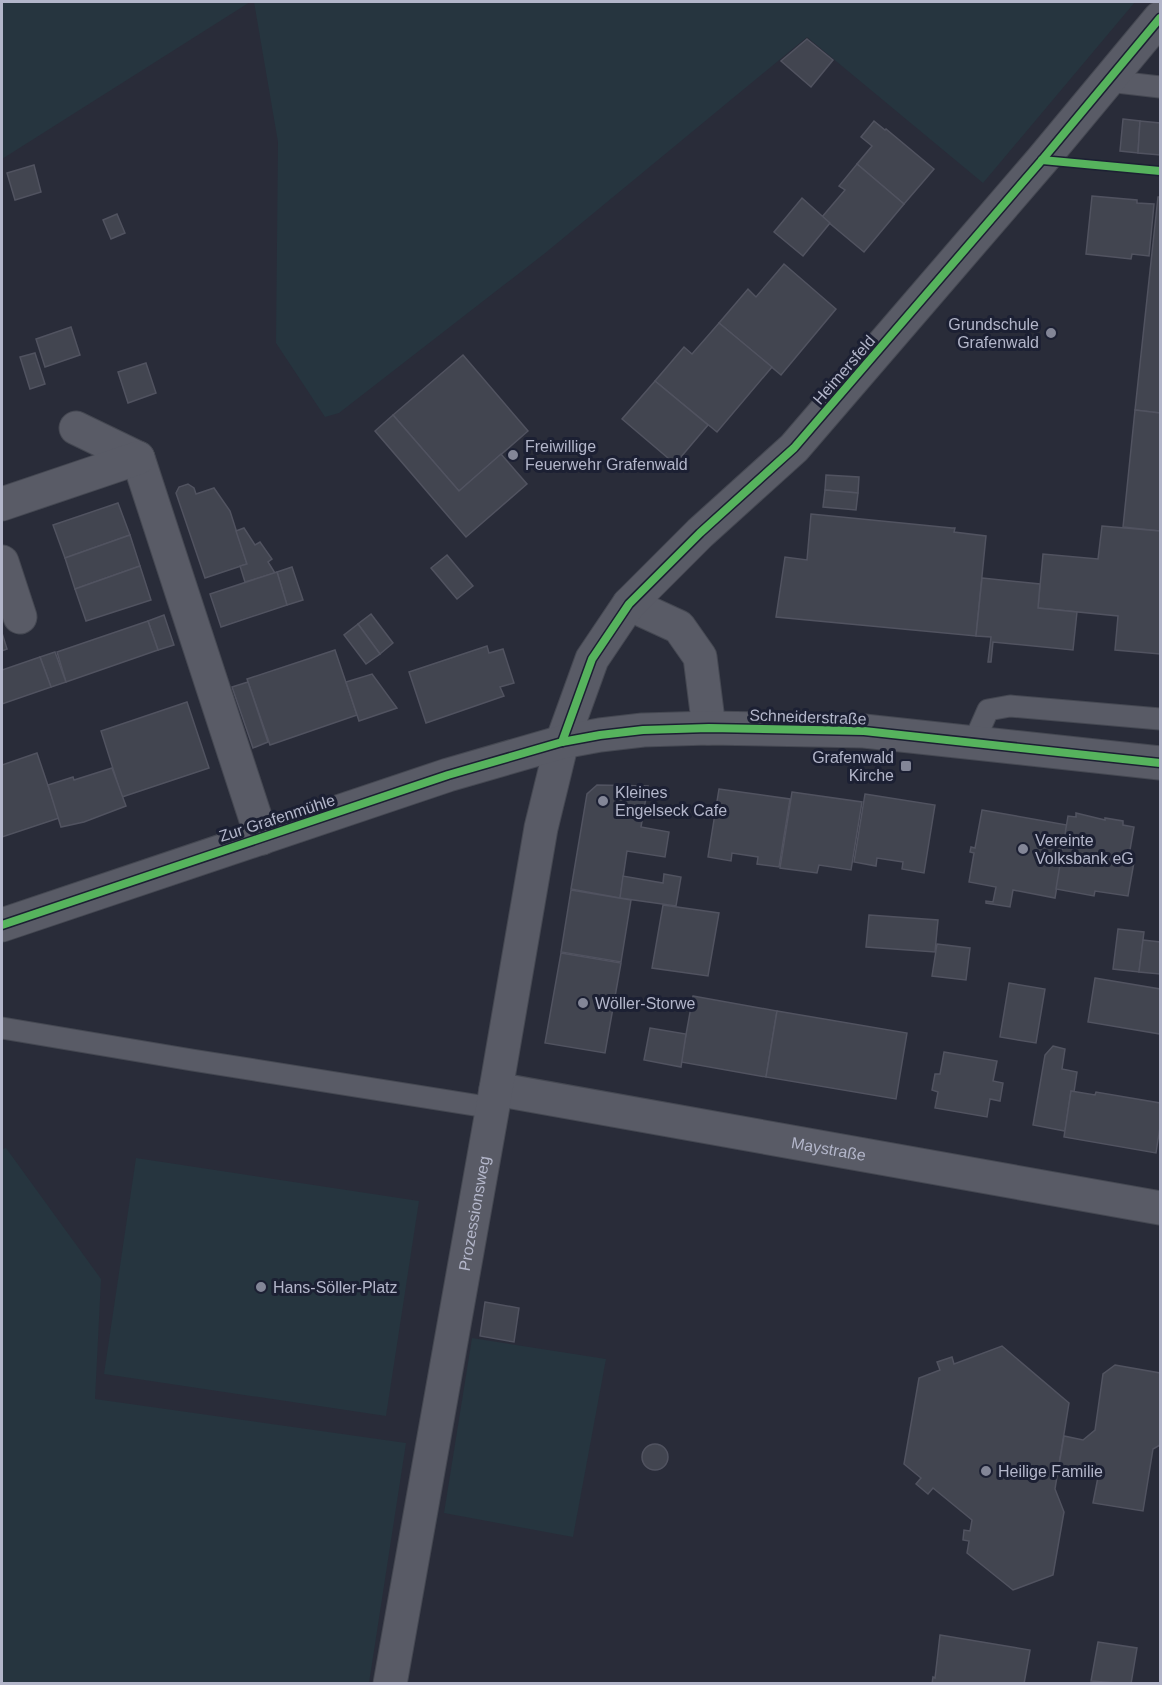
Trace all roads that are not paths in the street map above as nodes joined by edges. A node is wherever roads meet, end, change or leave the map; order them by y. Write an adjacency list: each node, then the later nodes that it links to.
1 (1161, 18): 2 (street, Heimersfeld)
2 (1108, 81): 3 (lane); 8 (street, Heimersfeld)
3 (1161, 87)
4 (76, 428): 5 (street)
5 (138, 458): 6 (street); 15 (street, Zur Grafenmühle)
6 (2, 504)
7 (2, 562): 9 (street)
8 (629, 604): 11 (street); 12 (street, Heimersfeld)
9 (20, 617)
10 (1161, 719): 13 (lane)
11 (709, 728): 12 (street, Schneiderstraße); 13 (street, Schneiderstraße)
12 (562, 742): 15 (street, Zur Grafenmühle); 18 (street, Prozessionsweg)
13 (973, 744): 14 (street, Schneiderstraße)
14 (1161, 763)
15 (262, 838): 16 (street, Zur Grafenmühle)
16 (2, 925)
17 (2, 1028): 18 (lane)
18 (494, 1099): 19 (street, Maystraße); 20 (street, Prozessionsweg)
19 (1161, 1208)
20 (390, 1683)

